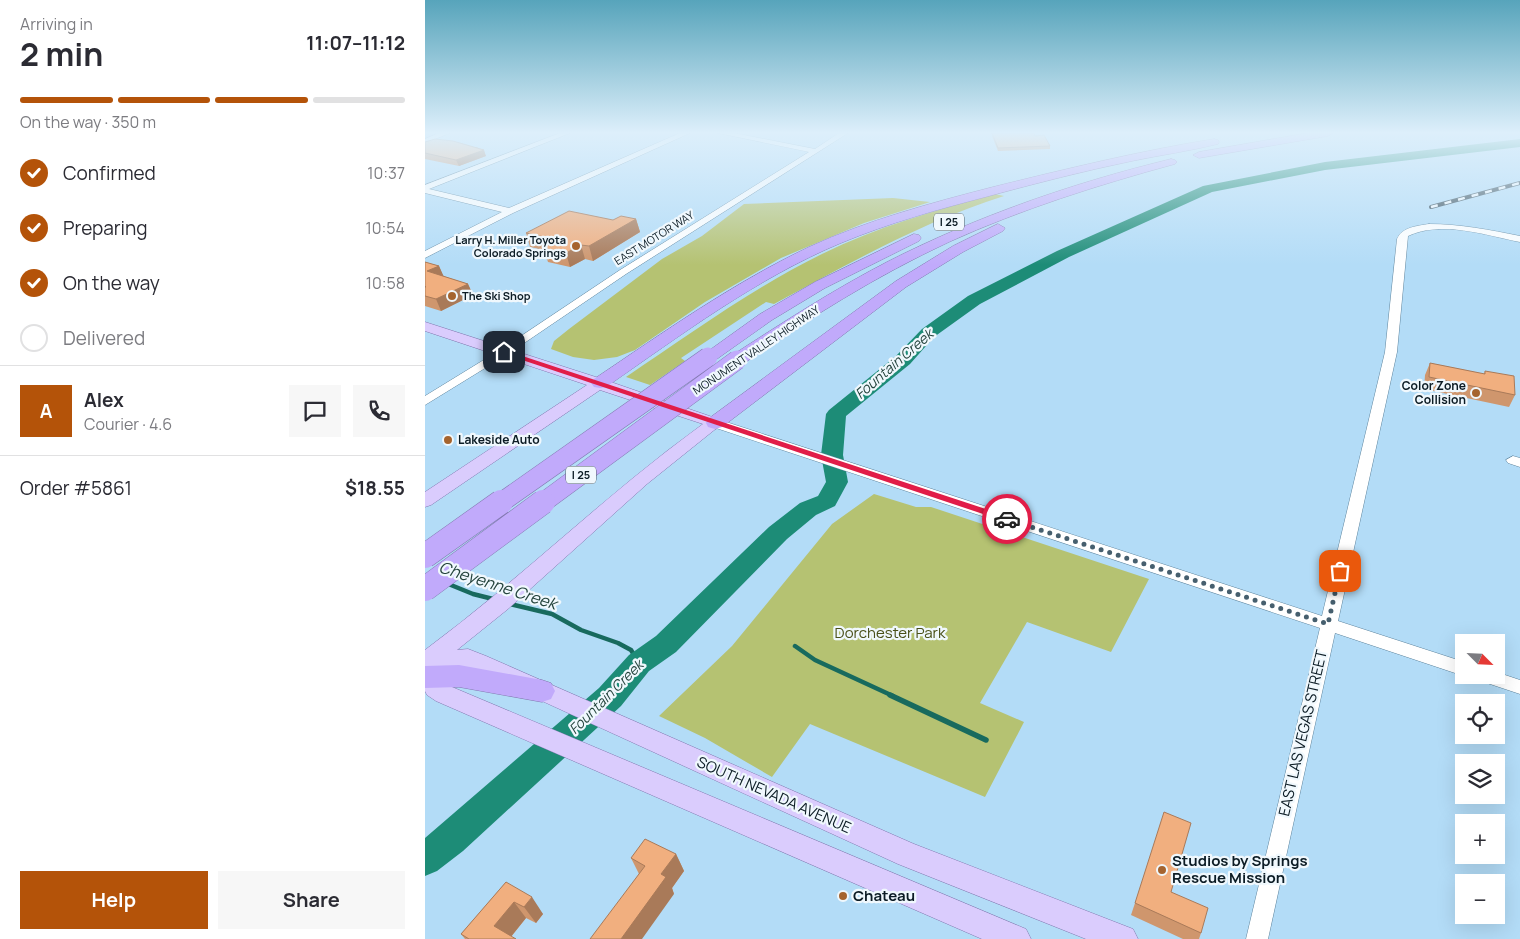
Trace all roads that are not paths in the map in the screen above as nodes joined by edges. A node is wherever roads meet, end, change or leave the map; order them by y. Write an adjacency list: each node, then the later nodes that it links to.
1 (456, 177): 8 (street)
2 (588, 177): 9 (street)
3 (775, 177): 15 (street, EAST MOTOR WAY)
4 (1047, 177): 16 (highway)
5 (1079, 177): 10 (highway, I 25)
6 (1114, 177): 7 (highway, MONUMENT VALLEY HIGHWAY / I 25)
7 (1093, 182): 18 (highway); 21 (highway, MONUMENT VALLEY HIGHWAY / I 25, bridge)
8 (425, 189): 9 (street)
9 (510, 211): 13 (street)
10 (973, 213)
11 (923, 234): 20 (highway, MONUMENT VALLEY HIGHWAY / I 25, bridge)
12 (1520, 240): 22 (street, EAST LAS VEGAS STREET)
13 (425, 255)
14 (425, 326): 15 (main road)
15 (504, 352): 16 (main road); 17 (street)
16 (599, 383): 18 (main road); 19 (main road)
17 (425, 401)
18 (715, 423): 22 (street); 24 (main road)
19 (425, 501)
20 (425, 556)
21 (425, 589)
22 (1328, 624): 23 (street); 30 (street, EAST LAS VEGAS STREET)
23 (1455, 665)
24 (429, 672): 27 (highway); 28 (main road)
25 (1505, 682): 26 (street)
26 (1520, 687)
27 (543, 691): 29 (main road, SOUTH NEVADA AVENUE)
28 (1016, 939)
29 (1123, 939)
30 (1257, 939)

